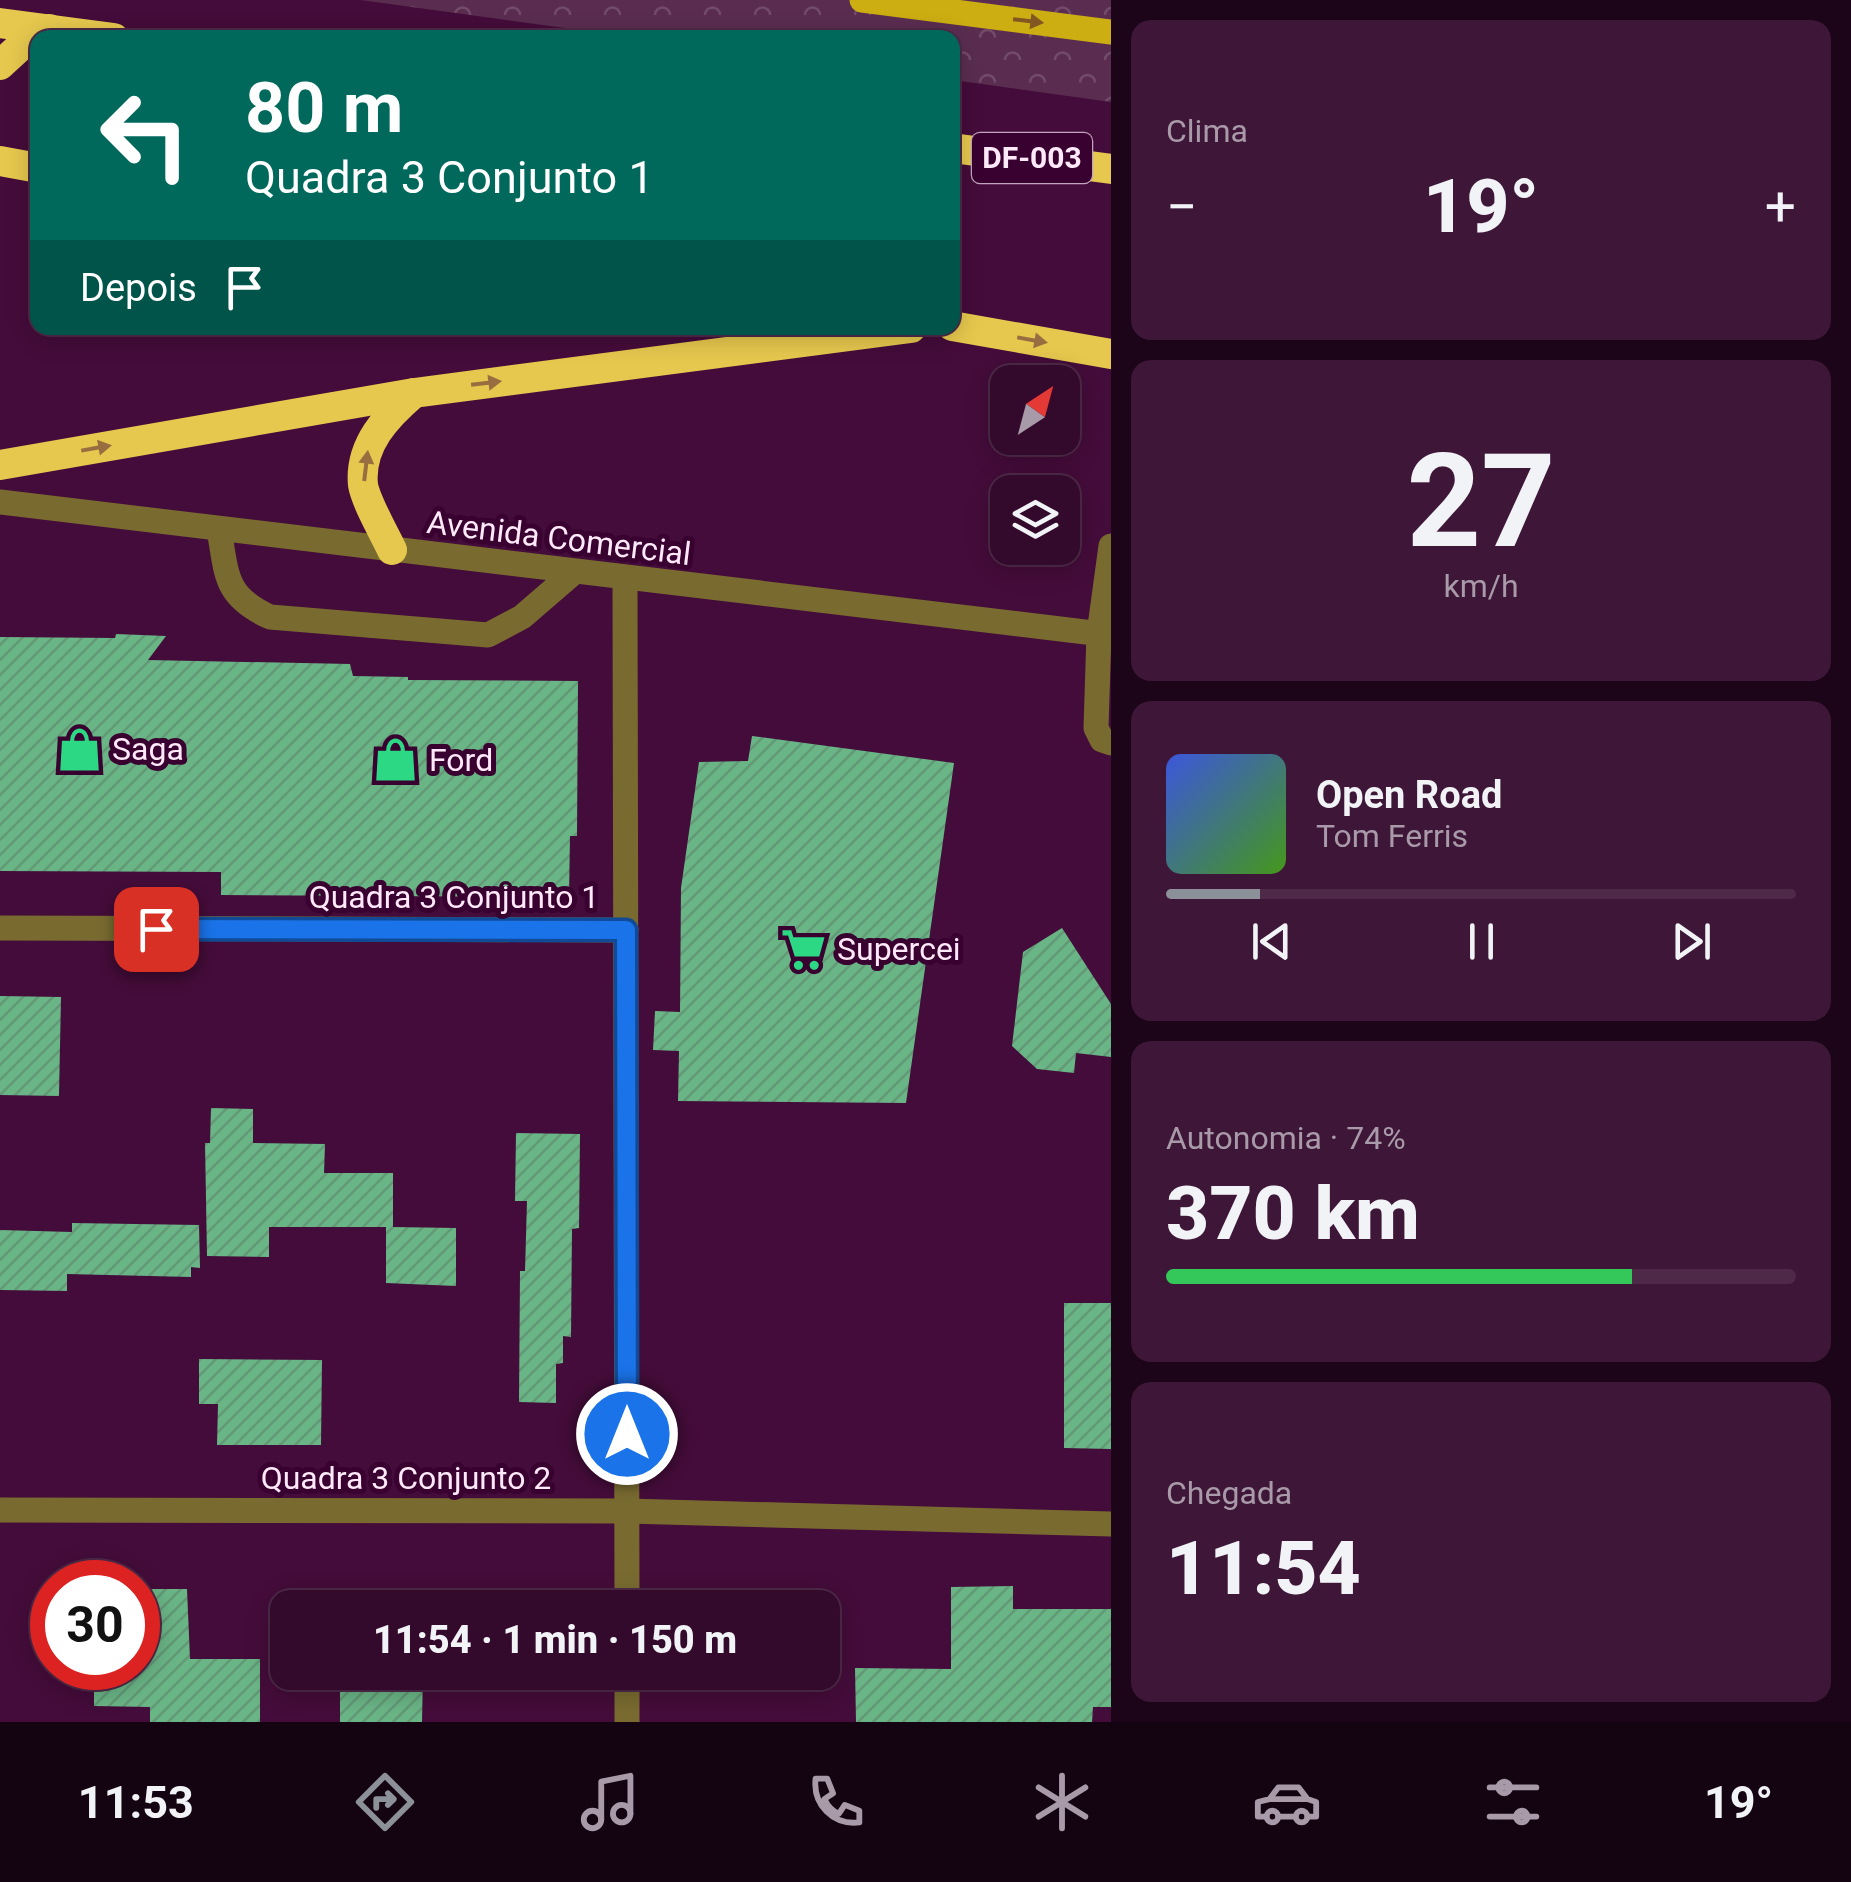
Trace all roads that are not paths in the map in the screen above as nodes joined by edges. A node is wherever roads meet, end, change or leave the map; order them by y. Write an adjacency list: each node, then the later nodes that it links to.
1 (862, 0): 5 (main road, one-way to 5)
2 (0, 24): 3 (highway)
3 (48, 29): 4 (highway)
4 (55, 30)
5 (1111, 32)
6 (30, 39): 7 (highway)
7 (0, 65)
8 (0, 140): 10 (highway)
9 (960, 149): 11 (highway, DF-003)
10 (19, 165)
11 (1111, 169)
12 (960, 327): 14 (highway, one-way to 14)
13 (857, 335): 15 (highway, one-way to 13)
14 (1111, 354)
15 (414, 392): 16 (highway, one-way to 15); 20 (highway, one-way to 15)
16 (0, 465)
17 (0, 502): 18 (street, Avenida Comercial)
18 (219, 529): 20 (street, Avenida Comercial); 21 (street)
19 (1111, 546): 23 (street)
20 (392, 550): 21 (street, Avenida Comercial)
21 (573, 572): 22 (street, Avenida Comercial)
22 (625, 579): 23 (street, Avenida Comercial); 26 (street)
23 (1105, 634): 24 (street)
24 (1111, 743)
25 (0, 928): 26 (street, Quadra 3 Conjunto 1)
26 (626, 930): 28 (street, Quadra 3 Conjunto 1)
27 (0, 1510): 28 (street, Quadra 3 Conjunto 2)
28 (627, 1511): 29 (street, Quadra 3 Conjunto 2); 30 (street, Quadra 3 Conjunto 1)
29 (1111, 1524)
30 (627, 1590)
31 (627, 1690): 32 (street)
32 (628, 1722)

